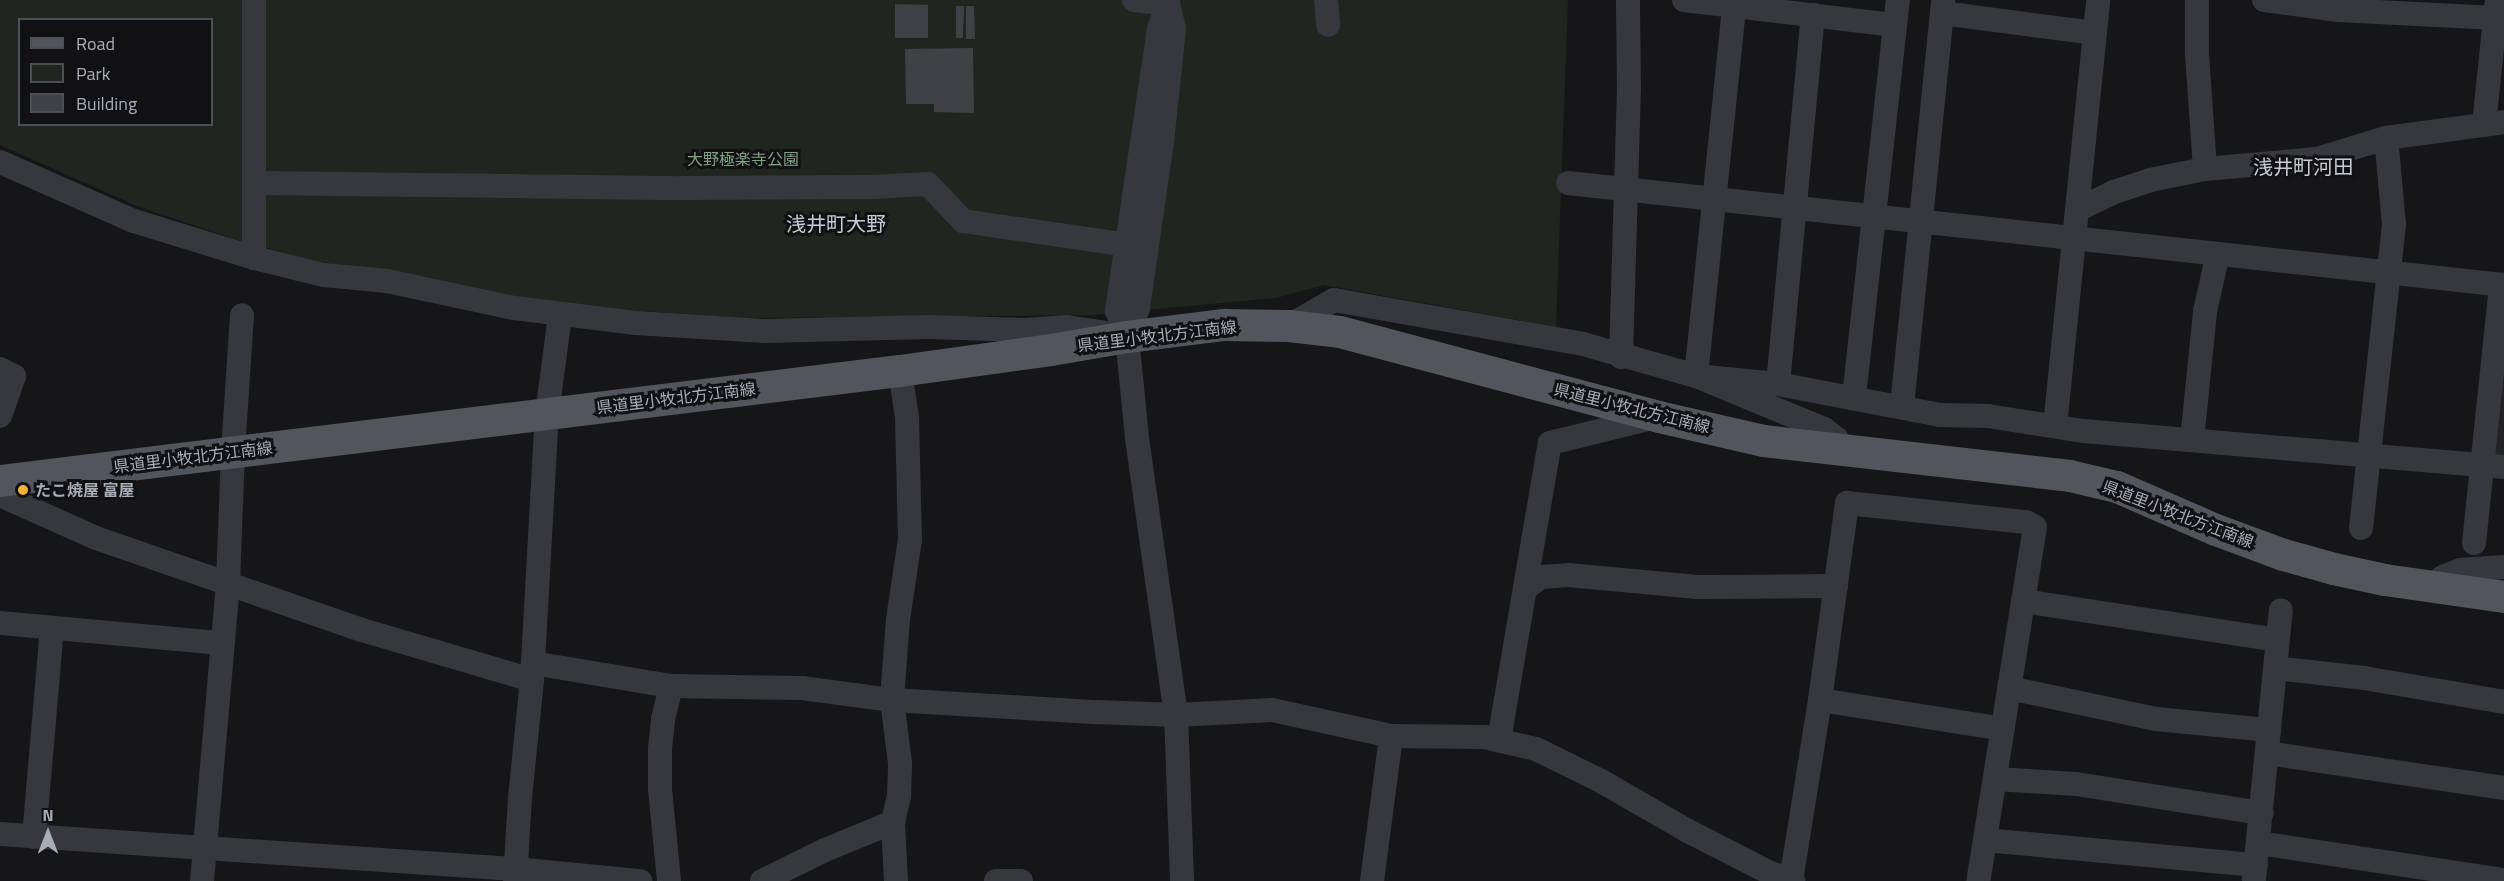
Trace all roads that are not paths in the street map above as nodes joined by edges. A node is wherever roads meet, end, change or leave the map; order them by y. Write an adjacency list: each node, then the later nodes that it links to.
1 (254, 0): 22 (street)
2 (1134, 0): 10 (street)
3 (1326, 0): 15 (street)
4 (1628, 0): 24 (street)
5 (1683, 0): 11 (street)
6 (1898, 0): 16 (street)
7 (2098, 0): 17 (street)
8 (2197, 0): 21 (street)
9 (2264, 0): 13 (street)
10 (1168, 2): 31 (street); 39 (street)
11 (1734, 3): 14 (street); 25 (street)
12 (1943, 6): 17 (street); 29 (street)
13 (2497, 9): 18 (street)
14 (1813, 15): 16 (street); 26 (street)
15 (1328, 25)
16 (1894, 25): 28 (street)
17 (2094, 33): 27 (street)
18 (2494, 123): 19 (street)
19 (2386, 138): 21 (street); 34 (street)
20 (0, 162): 33 (street)
21 (2205, 169): 27 (street)
22 (255, 183): 31 (street); 33 (street)
23 (1568, 183): 24 (street)
24 (1626, 190): 25 (street); 40 (street)
25 (1714, 200): 26 (street); 43 (street)
26 (1795, 208): 28 (street); 44 (street)
27 (2077, 210): 30 (street)
28 (1874, 217): 29 (street); 45 (street)
29 (1919, 222): 30 (street); 46 (street)
30 (2074, 238): 32 (street); 50 (street)
31 (1127, 245): 39 (street)
32 (2218, 254): 34 (street); 51 (street)
33 (254, 258): 37 (street)
34 (2391, 273): 35 (street); 54 (street)
35 (2502, 285): 55 (street)
36 (242, 315): 52 (street)
37 (560, 315): 39 (street); 47 (street)
38 (1289, 326): 39 (main road, 県道里小牧北方江南線); 40 (street); 49 (main road, 県道里小牧北方江南線)
39 (1127, 337): 42 (main road, 県道里小牧北方江南線); 79 (street)
40 (1621, 357): 43 (street)
41 (0, 369): 48 (street)
42 (900, 371): 47 (main road, 県道里小牧北方江南線); 76 (street)
43 (1696, 376): 44 (street); 53 (street)
44 (1778, 384): 45 (street)
45 (1854, 397): 46 (street)
46 (1902, 406): 50 (street)
47 (547, 414): 52 (main road, 県道里小牧北方江南線); 73 (street)
48 (0, 416)
49 (1659, 417): 53 (main road, 県道里小牧北方江南線); 64 (street)
50 (2055, 426): 51 (street)
51 (2192, 440): 54 (street)
52 (232, 451): 56 (main road, 県道里小牧北方江南線); 61 (street)
53 (1845, 451): 63 (main road, 県道里小牧北方江南線)
54 (2369, 456): 55 (street); 58 (street)
55 (2493, 466): 59 (street)
56 (0, 481)
57 (0, 495): 61 (street)
58 (2361, 528)
59 (2474, 543)
60 (2504, 567): 63 (street)
61 (228, 583): 71 (street); 73 (street)
62 (1836, 586): 64 (street); 65 (street); 77 (street)
63 (2432, 587): 66 (main road, 県道里小牧北方江南線)
64 (1525, 589): 82 (street)
65 (2023, 601): 70 (street); 75 (street)
66 (2501, 601)
67 (2281, 610): 70 (street)
68 (0, 623): 69 (street)
69 (52, 628): 71 (street); 89 (street)
70 (2277, 640): 72 (street)
71 (221, 644): 91 (street)
72 (2275, 668): 78 (street); 83 (street)
73 (532, 671): 74 (street); 93 (street)
74 (671, 686): 76 (street); 98 (street)
75 (2009, 688): 80 (street); 83 (street)
76 (892, 700): 79 (street); 87 (street)
77 (1820, 700): 80 (street); 105 (street)
78 (2504, 702)
79 (1176, 715): 81 (street); 103 (street)
80 (2003, 729): 84 (street)
81 (1391, 736): 82 (street); 104 (street)
82 (1499, 740): 105 (street)
83 (2268, 742): 85 (street); 86 (street)
84 (1995, 779): 86 (street); 90 (street)
85 (2504, 788)
86 (2262, 813): 92 (street)
87 (893, 822): 94 (street); 100 (street)
88 (0, 834): 89 (street)
89 (34, 837): 91 (street)
90 (1985, 840): 92 (street); 106 (street)
91 (204, 847): 93 (street); 96 (street)
92 (2256, 863): 95 (street)
93 (515, 875): 97 (street)
94 (788, 876): 99 (street)
95 (2504, 880)
96 (202, 881)
97 (640, 881)
98 (669, 881)
99 (762, 881)
100 (896, 881)
101 (996, 881): 102 (street)
102 (1021, 881)
103 (1182, 881)
104 (1372, 881)
105 (1791, 881)
106 (1978, 881)

